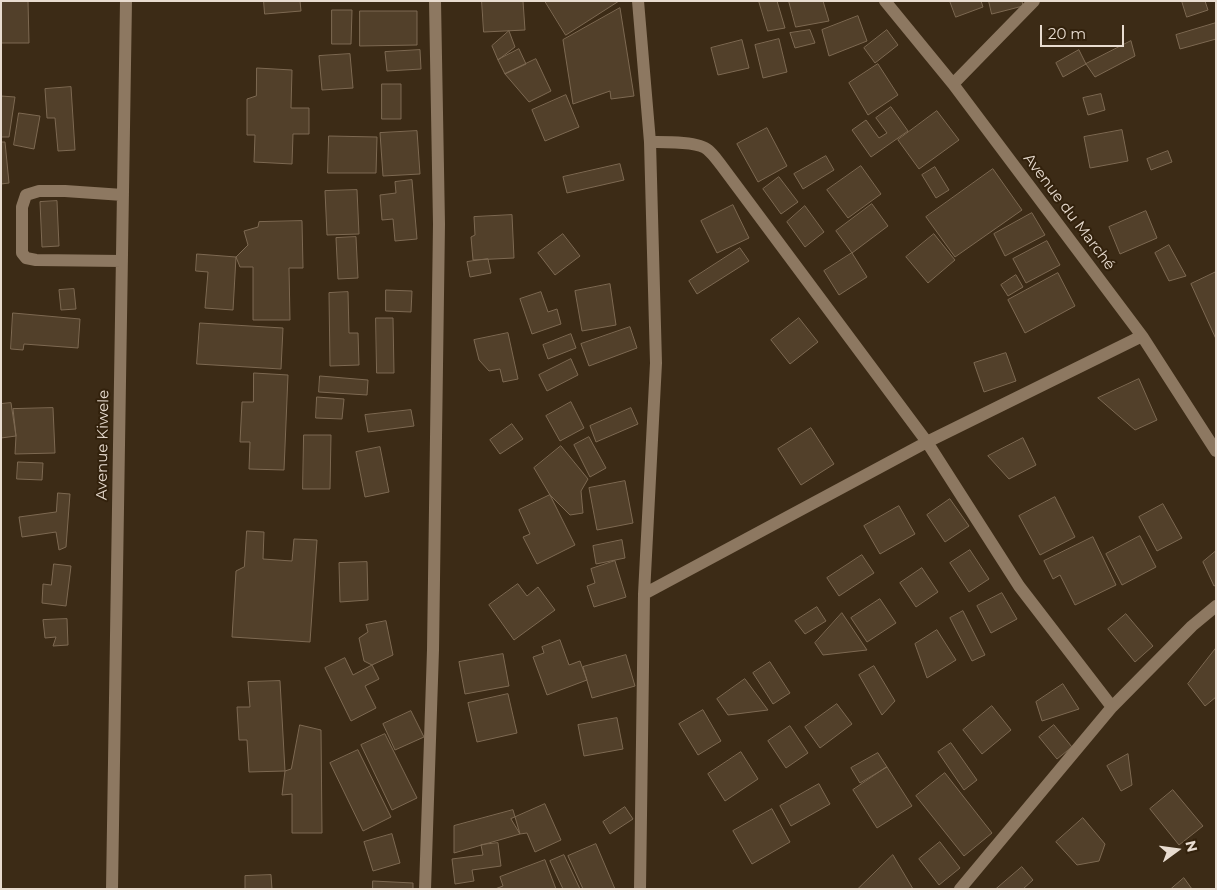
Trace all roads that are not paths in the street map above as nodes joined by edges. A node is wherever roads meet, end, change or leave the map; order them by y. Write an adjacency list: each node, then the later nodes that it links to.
1 (126, 1): 8 (street, Avenue Kiwele)
2 (435, 1): 17 (street)
3 (638, 1): 7 (street)
4 (885, 1): 6 (street, Avenue du Marché)
5 (1034, 1): 6 (street)
6 (953, 84): 10 (street, Avenue du Marché)
7 (650, 142): 11 (street); 13 (street)
8 (123, 195): 9 (street, Avenue Kiwele); 9 (street)
9 (122, 261): 16 (street, Avenue Kiwele)
10 (1142, 336): 11 (street); 12 (street, Avenue du Marché)
11 (928, 442): 13 (street); 15 (street)
12 (1216, 451)
13 (644, 594): 18 (street)
14 (1216, 606): 15 (street)
15 (1112, 707): 19 (street)
16 (112, 889)
17 (425, 889)
18 (640, 889)
19 (960, 889)

